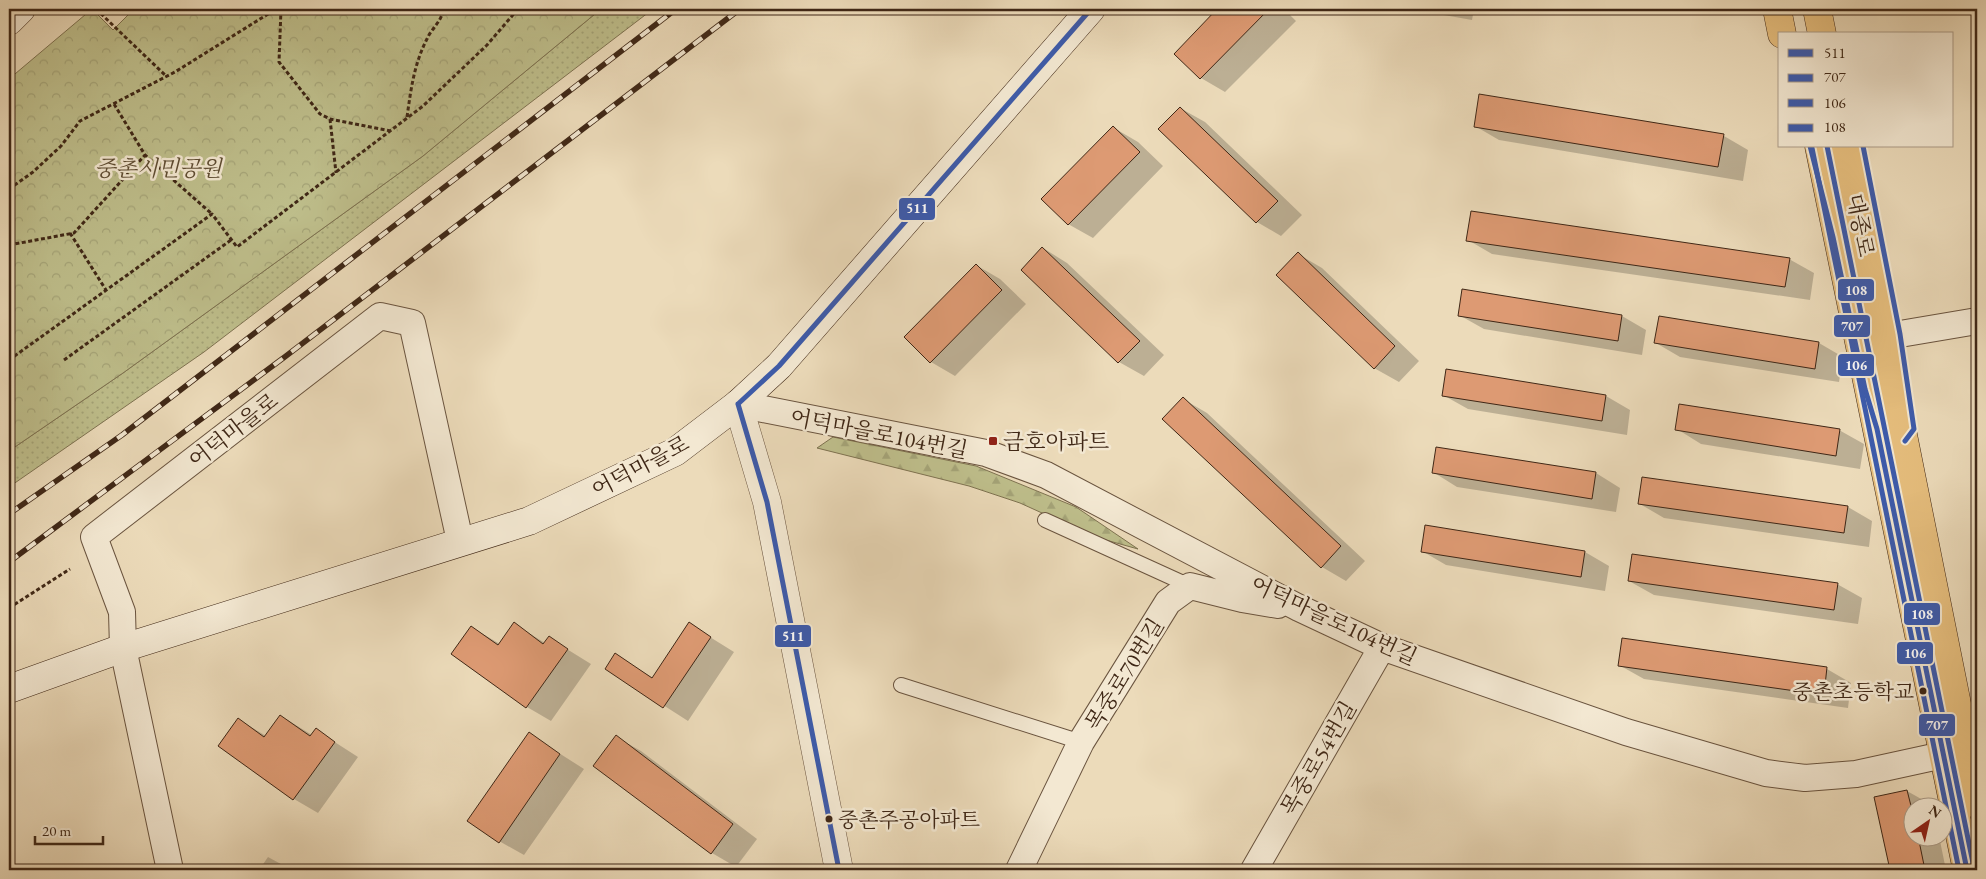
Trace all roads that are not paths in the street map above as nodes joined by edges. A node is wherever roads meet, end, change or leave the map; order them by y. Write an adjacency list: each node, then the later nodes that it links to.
1 (21, 9): 7 (main road)
2 (1091, 9): 18 (main road, 어덕마을로)
3 (1777, 9): 8 (main road)
4 (1790, 9): 9 (main road)
5 (1817, 9): 10 (main road)
6 (1836, 9): 11 (main road)
7 (9, 21)
8 (1782, 32)
9 (1796, 32)
10 (1822, 32)
11 (1840, 32)
12 (1811, 148): 20 (main road)
13 (1820, 148): 19 (main road, 대종로)
14 (1845, 148): 19 (main road, 대종로)
15 (1863, 148): 17 (main road)
16 (1977, 321): 17 (street)
17 (1900, 334): 20 (main road)
18 (738, 404): 22 (main road, 어덕마을로); 24 (street, 어덕마을로104번길); 33 (main road)
19 (1887, 416): 20 (main road, 대종로)
20 (1893, 445): 30 (main road, 대종로)
21 (1045, 520): 23 (lane)
22 (460, 541): 26 (main road, 어덕마을로); 26 (street, 어덕마을로)
23 (1190, 586): 24 (street); 29 (street, 목중로70번길)
24 (1299, 608): 25 (street, 어덕마을로104번길)
25 (1382, 647): 30 (street, 어덕마을로104번길); 35 (street, 목중로54번길)
26 (123, 648): 28 (main road, 어덕마을로); 32 (street, 어덕마을로)
27 (901, 685): 29 (lane)
28 (9, 689)
29 (1082, 742): 34 (street, 목중로70번길)
30 (1962, 751): 31 (main road, 대종로); 36 (main road, 대종로)
31 (1977, 804)
32 (170, 870)
33 (838, 870)
34 (1019, 870)
35 (1254, 870)
36 (1967, 870)

